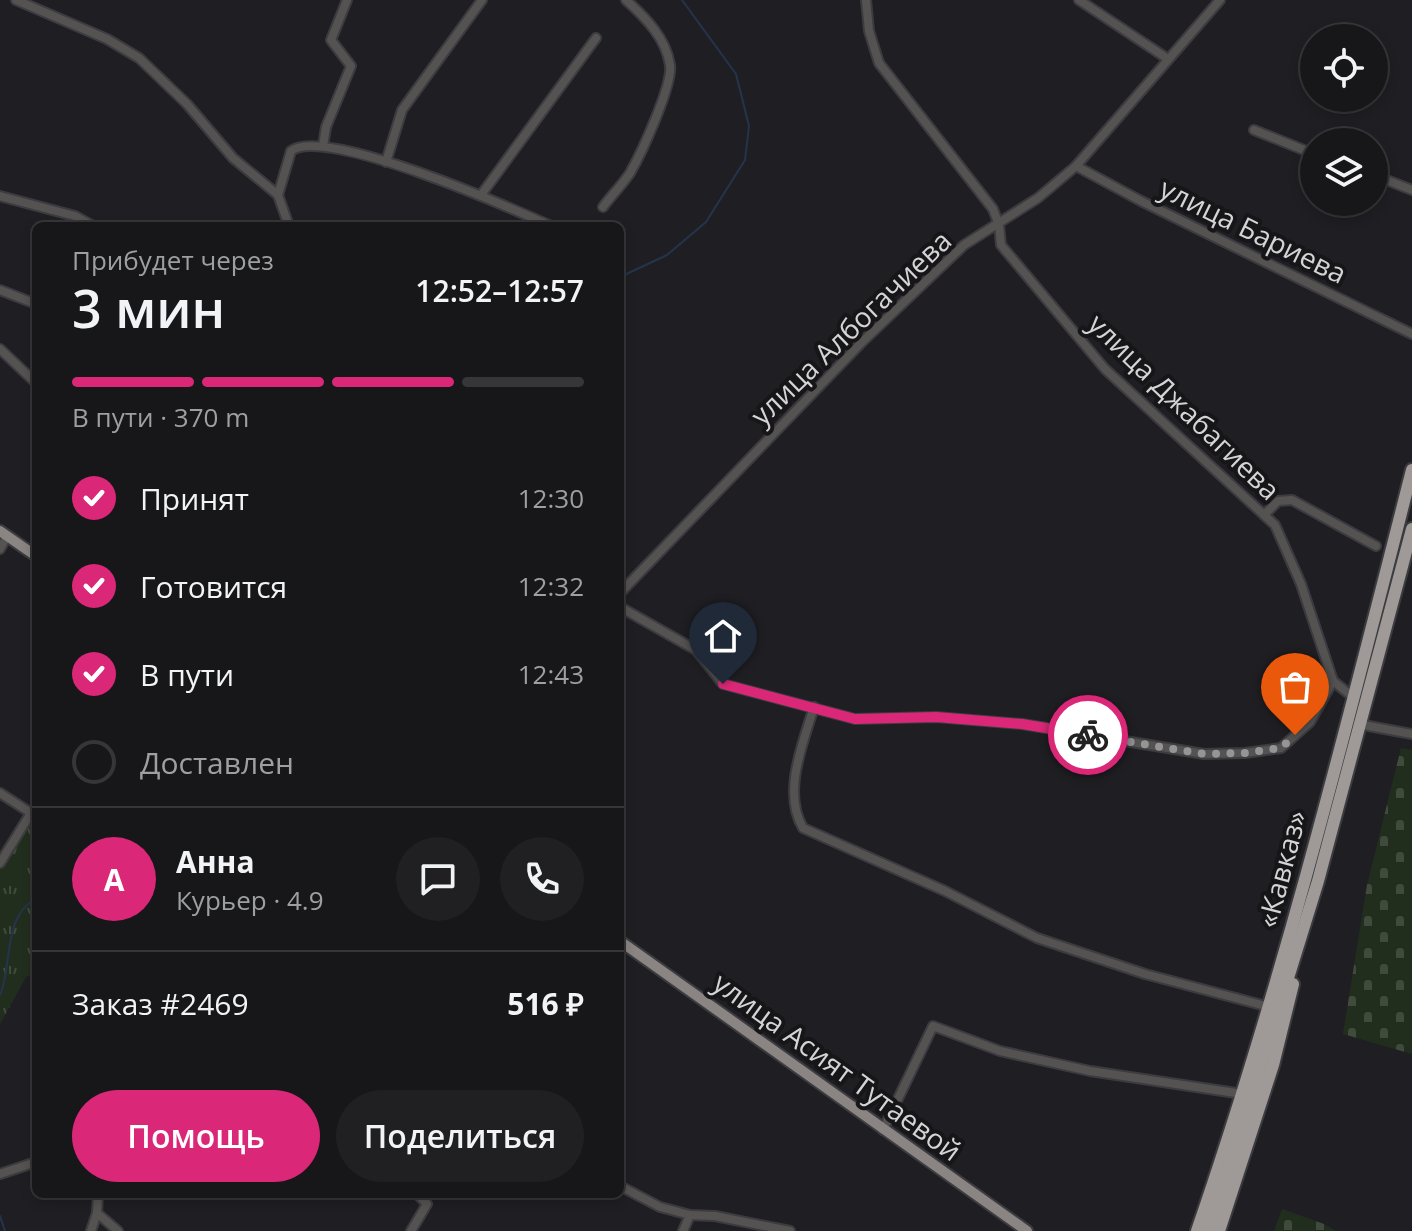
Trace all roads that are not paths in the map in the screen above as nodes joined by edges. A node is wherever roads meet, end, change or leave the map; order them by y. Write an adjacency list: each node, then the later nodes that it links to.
1 (16, 0): 17 (street)
2 (347, 0): 11 (street)
3 (482, 0): 13 (street)
4 (626, 0): 20 (street)
5 (866, 0): 24 (street, улица Джабагиева)
6 (1079, 0): 9 (street)
7 (1220, 0): 9 (street, улица Албогачиева)
8 (596, 38): 18 (street)
9 (1168, 59): 14 (street, улица Албогачиева)
10 (1254, 130): 12 (street)
11 (323, 146): 13 (street); 17 (street)
12 (1300, 148)
13 (386, 162): 18 (street)
14 (1076, 166): 24 (street, улица Албогачиева); 27 (street, улица Бариева)
15 (1388, 181): 16 (street)
16 (1412, 190)
17 (278, 195): 22 (street)
18 (481, 195): 23 (street)
19 (0, 196): 21 (street)
20 (603, 207)
21 (86, 222)
22 (288, 222)
23 (542, 222)
24 (999, 225): 31 (street, улица Джабагиева); 37 (street, улица Албогачиева)
25 (0, 290): 26 (street)
26 (32, 302)
27 (1412, 334)
28 (0, 349): 29 (street)
29 (32, 379)
30 (1412, 470): 40 (highway, «Кавказ»)
31 (1264, 515): 34 (street); 39 (street, улица Джабагиева)
32 (1412, 529): 42 (highway, «Кавказ»)
33 (4, 534): 35 (street); 36 (main road)
34 (1376, 546)
35 (0, 549)
36 (32, 553)
37 (624, 589)
38 (624, 609): 41 (street)
39 (1333, 681): 40 (street); 41 (street)
40 (1353, 697): 48 (highway, «Кавказ»)
41 (814, 707): 51 (street)
42 (1358, 724): 43 (street); 49 (highway, «Кавказ»)
43 (1412, 734)
44 (0, 793): 45 (street)
45 (32, 811)
46 (32, 815): 47 (street)
47 (0, 863)
48 (1296, 913): 51 (highway); 52 (highway, «Кавказ»)
49 (1303, 930): 52 (highway, «Кавказ»); 71 (highway)
50 (624, 944): 54 (main road, улица Асият Тутаевой)
51 (1262, 1005): 53 (highway)
52 (1264, 1037): 69 (highway, «Кавказ»); 70 (highway, «Кавказ»)
53 (1236, 1093): 54 (street); 68 (highway)
54 (883, 1130): 67 (main road, улица Асият Тутаевой)
55 (32, 1163): 56 (street)
56 (0, 1174)
57 (624, 1188): 61 (street)
58 (98, 1198): 60 (street)
59 (421, 1198): 64 (street)
60 (97, 1213): 62 (street); 63 (street)
61 (690, 1215): 65 (street); 66 (street)
62 (91, 1231)
63 (118, 1231)
64 (411, 1231)
65 (683, 1231)
66 (790, 1231)
67 (1027, 1231)
68 (1191, 1231)
69 (1197, 1231)
70 (1207, 1231)
71 (1219, 1231)

